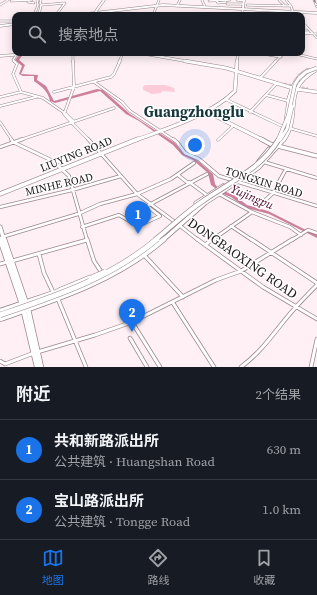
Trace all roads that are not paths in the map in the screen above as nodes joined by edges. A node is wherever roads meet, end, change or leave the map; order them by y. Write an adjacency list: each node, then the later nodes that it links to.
1 (7, 0): 25 (street)
2 (24, 0): 3 (street); 12 (street); 16 (street)
3 (32, 0)
4 (40, 0): 27 (street)
5 (105, 0): 41 (main road)
6 (159, 0): 29 (street)
7 (180, 0): 30 (street)
8 (202, 0): 34 (street)
9 (231, 0): 15 (street); 22 (street)
10 (237, 0): 18 (street)
11 (314, 0): 35 (street)
12 (13, 1): 20 (street)
13 (37, 1): 16 (street); 26 (street)
14 (217, 1): 15 (street); 17 (street)
15 (225, 1)
16 (28, 2): 21 (street)
17 (209, 2)
18 (244, 2): 22 (street); 36 (main road)
19 (287, 2): 23 (street); 23 (street); 33 (street)
20 (9, 3)
21 (34, 3)
22 (234, 3): 24 (street); 31 (street)
23 (282, 3): 32 (street); 33 (street)
24 (227, 4)
25 (0, 5)
26 (38, 5): 27 (street); 38 (street)
27 (42, 5): 39 (street); 40 (street)
28 (247, 5): 32 (street)
29 (157, 6): 30 (main road); 42 (main road); 43 (street)
30 (178, 6): 34 (main road)
31 (236, 6)
32 (264, 6): 37 (street)
33 (291, 6): 45 (street)
34 (205, 7): 36 (main road)
35 (317, 7)
36 (243, 10): 37 (main road)
37 (264, 11): 44 (main road)
38 (35, 12)
39 (40, 12)
40 (58, 12)
41 (96, 12)
42 (110, 12)
43 (154, 12)
44 (278, 12)
45 (292, 12)
46 (317, 13): 47 (main road)
47 (305, 14)
48 (0, 21): 49 (street)
49 (12, 23)
50 (12, 24): 52 (main road)
51 (305, 25): 54 (street)
52 (0, 26)
53 (305, 30): 54 (street)
54 (313, 34): 55 (street); 56 (street)
55 (317, 34)
56 (317, 38)
57 (12, 54): 58 (main road)
58 (0, 55)
59 (18, 56): 78 (street)
60 (73, 56): 76 (street)
61 (122, 56): 73 (street)
62 (154, 56): 69 (main road)
63 (160, 56): 69 (main road)
64 (238, 56): 69 (main road)
65 (280, 56): 71 (street)
66 (304, 56): 67 (street)
67 (317, 59)
68 (317, 68): 77 (main road); 99 (highway, bridge); 103 (highway, bridge)
69 (237, 71): 70 (main road); 71 (main road); 74 (main road)
70 (236, 76): 74 (main road); 85 (main road)
71 (260, 78): 72 (main road)
72 (268, 79): 75 (main road); 77 (main road)
73 (94, 82): 76 (street); 98 (street, TONGXIN ROAD)
74 (277, 83): 77 (main road); 81 (street)
75 (284, 84)
76 (74, 86): 79 (street); 92 (street)
77 (294, 87): 80 (main road); 82 (main road); 88 (main road)
78 (21, 92): 83 (street); 84 (street)
79 (54, 92)
80 (317, 92)
81 (266, 95): 86 (street); 91 (street)
82 (290, 95): 86 (highway); 96 (main road)
83 (38, 96): 87 (street); 92 (street)
84 (0, 97)
85 (227, 100): 90 (main road, LIUYING ROAD); 91 (street)
86 (288, 101): 99 (highway, bridge)
87 (0, 106)
88 (293, 106): 97 (main road); 103 (highway, bridge)
89 (114, 108): 94 (street)
90 (205, 111): 95 (main road); 98 (main road, LIUYING ROAD)
91 (250, 112): 96 (street)
92 (64, 114): 94 (street)
93 (0, 122): 102 (street)
94 (72, 123): 102 (street); 105 (street)
95 (233, 126): 101 (street); 103 (main road)
96 (284, 127): 97 (street); 103 (main road)
97 (290, 128): 100 (street); 103 (main road)
98 (158, 130): 105 (main road, LIUYING ROAD); 115 (street, TONGXIN ROAD)
99 (282, 134): 140 (highway, bridge)
100 (317, 136)
101 (218, 140)
102 (13, 142): 104 (street); 109 (street)
103 (276, 145): 106 (main road); 107 (main road); 115 (main road); 156 (highway, bridge)
104 (0, 146)
105 (101, 153): 109 (main road, LIUYING ROAD); 113 (street)
106 (317, 156)
107 (264, 162): 110 (street); 117 (main road)
108 (194, 163): 112 (street)
109 (62, 169): 118 (street); 120 (main road, LIUYING ROAD)
110 (286, 169): 114 (street); 119 (street)
111 (207, 174): 116 (street)
112 (178, 175): 116 (street); 121 (street)
113 (121, 176): 118 (street, MINHE ROAD); 121 (street)
114 (317, 178)
115 (232, 181): 117 (street, TONGXIN ROAD); 123 (main road, bridge)
116 (189, 183): 123 (street); 125 (street)
117 (239, 183): 119 (street, TONGXIN ROAD); 122 (main road)
118 (72, 190): 128 (street, MINHE ROAD); 130 (street)
119 (273, 193): 126 (street); 127 (street, TONGXIN ROAD)
120 (0, 194)
121 (137, 194): 125 (street); 130 (street)
122 (219, 194): 124 (main road); 129 (street)
123 (208, 195): 124 (street); 131 (main road)
124 (212, 198): 131 (main road)
125 (150, 204): 131 (street, DONGBAOXING ROAD); 134 (street)
126 (259, 206)
127 (317, 206)
128 (0, 207)
129 (252, 212): 132 (street); 135 (street)
130 (78, 214): 134 (street); 137 (street)
131 (176, 223): 139 (street, DONGBAOXING ROAD); 140 (main road); 146 (main road)
132 (231, 226): 139 (street); 141 (street)
133 (0, 227): 137 (main road)
134 (82, 227): 138 (street)
135 (306, 232): 136 (street); 141 (street)
136 (317, 233)
137 (1, 238): 143 (main road)
138 (86, 240): 142 (street); 146 (street)
139 (205, 245): 145 (street, DONGBAOXING ROAD)
140 (144, 252): 146 (main road); 148 (highway, bridge); 149 (street); 156 (highway, bridge)
141 (270, 253): 145 (street); 147 (street)
142 (39, 254): 143 (street); 148 (street)
143 (9, 262): 144 (street); 151 (main road)
144 (0, 264)
145 (241, 271): 149 (street); 153 (street, DONGBAOXING ROAD)
146 (103, 275): 148 (main road); 150 (main road)
147 (317, 284): 153 (street)
148 (53, 293): 151 (main road)
149 (183, 297): 152 (street)
150 (58, 298): 154 (main road); 161 (street)
151 (24, 303): 154 (main road); 155 (main road)
152 (172, 303): 158 (street); 170 (street)
153 (295, 308): 157 (street, DONGBAOXING ROAD); 164 (street)
154 (26, 310): 156 (main road); 162 (main road)
155 (0, 311)
156 (0, 317)
157 (317, 319)
158 (132, 322): 161 (street); 169 (street)
159 (130, 338): 168 (street)
160 (317, 339): 171 (street)
161 (75, 342): 162 (street); 167 (street)
162 (36, 352): 163 (street); 165 (main road); 166 (main road)
163 (0, 362)
164 (244, 366)
165 (36, 367)
166 (41, 367)
167 (86, 367)
168 (147, 367)
169 (160, 367)
170 (214, 367)
171 (311, 367)

